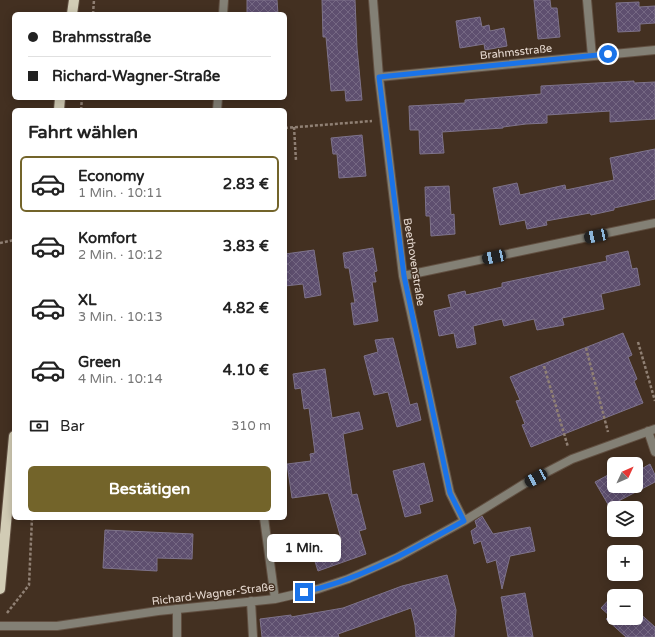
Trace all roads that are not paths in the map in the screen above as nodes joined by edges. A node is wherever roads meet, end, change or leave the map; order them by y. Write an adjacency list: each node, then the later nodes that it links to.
1 (74, 0): 5 (main road)
2 (224, 0): 6 (street)
3 (374, 0): 9 (street, Beethovenstraße)
4 (587, 0): 8 (street)
5 (72, 12)
6 (223, 12)
7 (655, 50): 8 (street, Brahmsstraße)
8 (592, 56): 9 (street, Brahmsstraße)
9 (379, 77): 11 (street, Beethovenstraße)
10 (655, 223): 11 (street)
11 (404, 276): 16 (street, Beethovenstraße)
12 (651, 430): 13 (street); 16 (street, Richard-Wagner-Straße)
13 (655, 452)
14 (12, 458): 17 (main road)
15 (264, 520): 18 (street)
16 (464, 521): 18 (street, Richard-Wagner-Straße)
17 (0, 589)
18 (275, 599): 19 (street, Richard-Wagner-Straße)
19 (251, 601): 20 (street, Richard-Wagner-Straße); 23 (street)
20 (177, 609): 21 (street, Richard-Wagner-Straße); 22 (street)
21 (0, 626)
22 (177, 637)
23 (253, 637)

